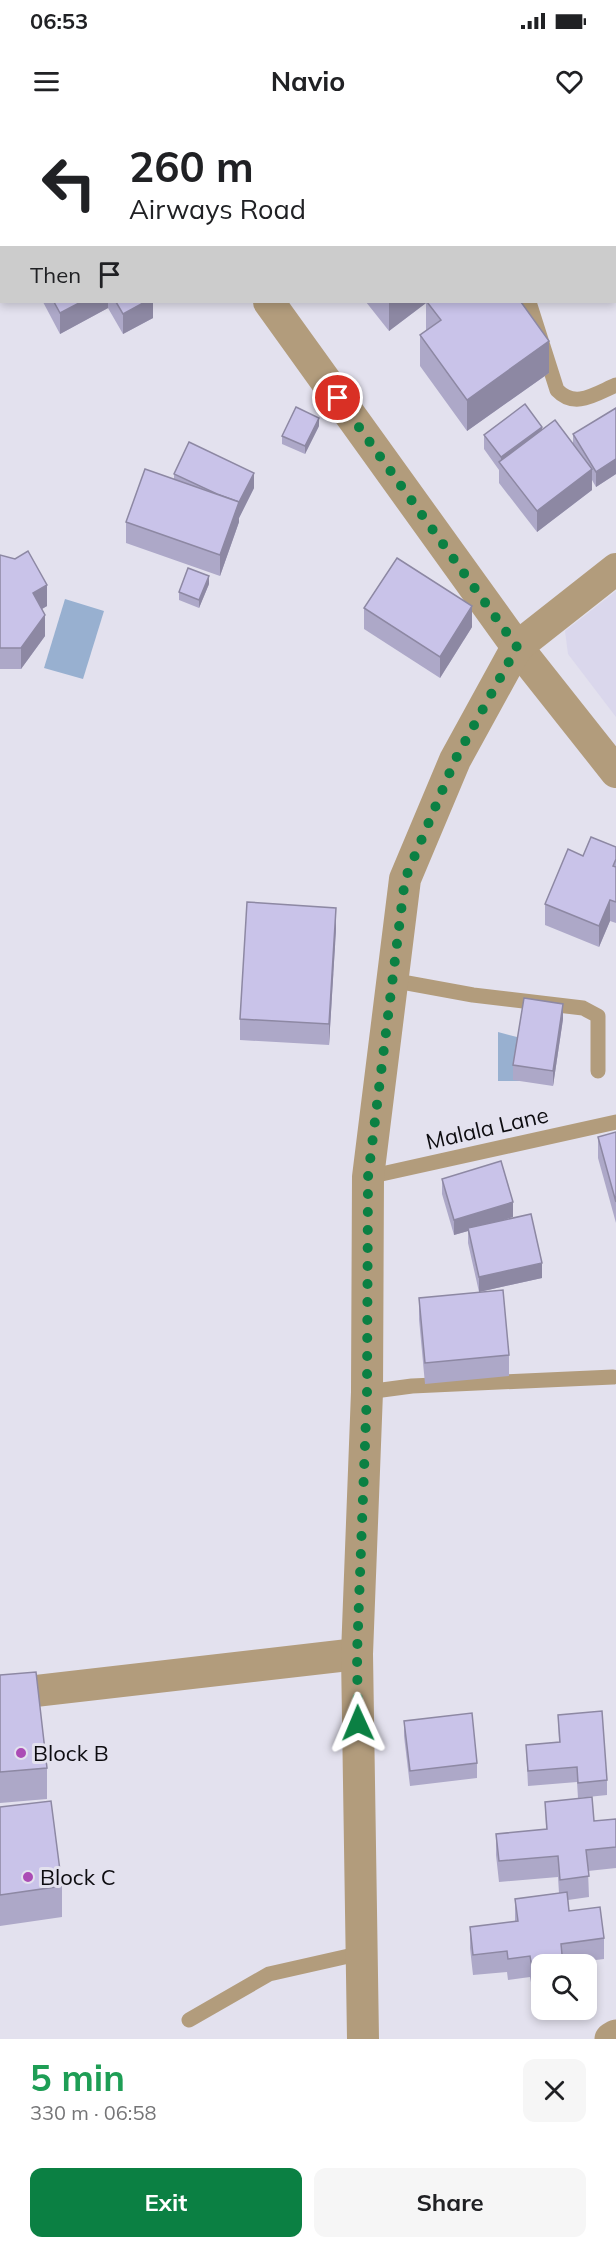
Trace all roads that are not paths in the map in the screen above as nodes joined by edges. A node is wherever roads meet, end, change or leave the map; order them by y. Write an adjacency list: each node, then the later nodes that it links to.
1 (270, 303): 5 (street)
2 (529, 303): 3 (lane)
3 (616, 385)
4 (616, 569): 5 (street)
5 (517, 647): 6 (street); 7 (street)
6 (616, 771)
7 (391, 980): 8 (lane); 10 (street)
8 (598, 1071)
9 (616, 1122): 10 (lane, Malala Lane)
10 (368, 1177): 12 (street)
11 (613, 1377): 12 (lane)
12 (367, 1392): 13 (street)
13 (357, 1654): 14 (street); 15 (street)
14 (0, 1695)
15 (362, 1953): 16 (lane); 18 (street)
16 (189, 2020)
17 (616, 2036): 19 (street)
18 (363, 2039)
19 (611, 2039)

